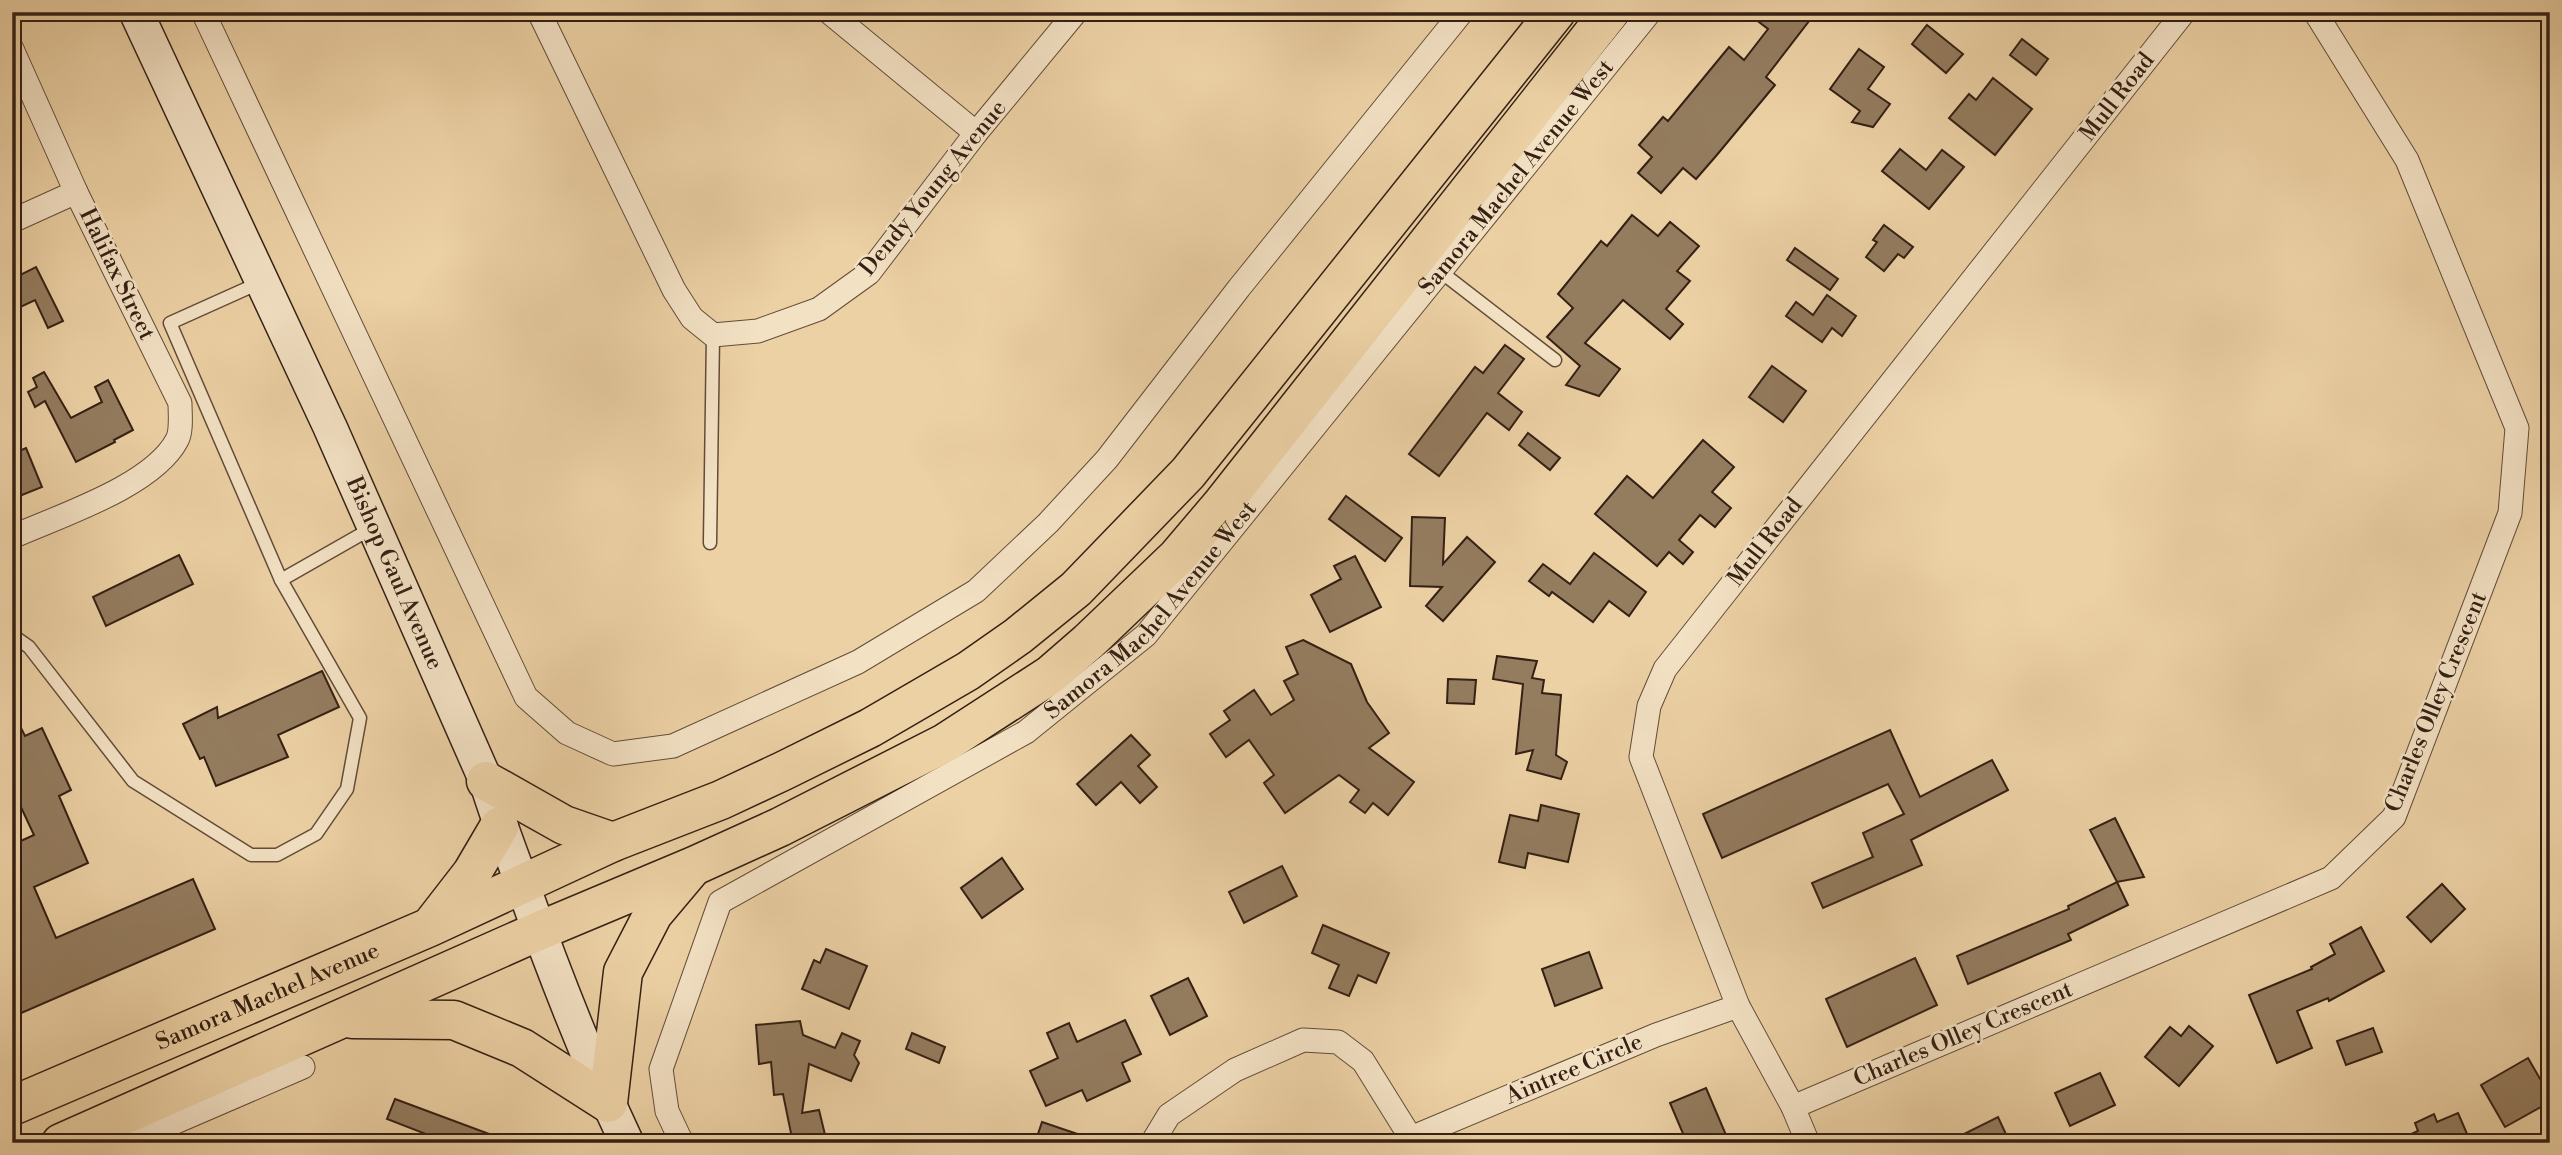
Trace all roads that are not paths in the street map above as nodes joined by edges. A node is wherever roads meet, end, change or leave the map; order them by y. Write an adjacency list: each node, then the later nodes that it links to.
1 (136, 12): 17 (main road, Bishop Gaul Avenue)
2 (202, 12): 6 (street)
3 (540, 12): 18 (street)
4 (828, 12): 13 (street)
5 (1076, 12): 13 (street, Dendy Young Avenue)
6 (1462, 12)
7 (1556, 12): 27 (highway)
8 (1610, 12): 28 (highway, Samora Machel Avenue West)
9 (1650, 12): 16 (street, Samora Machel Avenue West)
10 (2184, 12): 32 (street, Mull Road)
11 (2315, 12): 37 (street, Charles Olley Crescent)
12 (12, 49): 14 (street, Halifax Street)
13 (976, 133): 18 (street, Dendy Young Avenue)
14 (76, 192): 15 (street); 21 (street, Halifax Street)
15 (12, 221)
16 (1441, 272): 19 (lane); 42 (street, Samora Machel Avenue West)
17 (262, 282): 20 (main road, Bishop Gaul Avenue); 23 (lane)
18 (713, 335): 22 (lane)
19 (1555, 360)
20 (374, 527): 23 (lane); 25 (main road, Bishop Gaul Avenue)
21 (12, 537)
22 (710, 543)
23 (281, 580): 24 (lane)
24 (12, 635)
25 (486, 781): 26 (main road, Bishop Gaul Avenue); 27 (highway)
26 (499, 827): 29 (main road, Bishop Gaul Avenue); 30 (highway)
27 (613, 842): 29 (highway)
28 (694, 866): 31 (highway, Samora Machel Avenue West); 35 (highway)
29 (523, 885): 30 (highway, Samora Machel Avenue); 31 (main road, Bishop Gaul Avenue)
30 (430, 927): 36 (highway, Samora Machel Avenue)
31 (538, 931): 33 (highway); 35 (main road, Bishop Gaul Avenue)
32 (1738, 1006): 37 (street, Mull Road); 38 (street, Aintree Circle)
33 (340, 1018): 35 (highway); 39 (highway)
34 (303, 1067): 40 (street)
35 (608, 1103): 41 (main road, Bishop Gaul Avenue)
36 (12, 1106)
37 (1793, 1107): 44 (street, Mull Road)
38 (1414, 1140): 43 (street, Aintree Circle)
39 (61, 1143)
40 (127, 1143)
41 (627, 1143)
42 (682, 1143)
43 (1152, 1143)
44 (1808, 1143)

